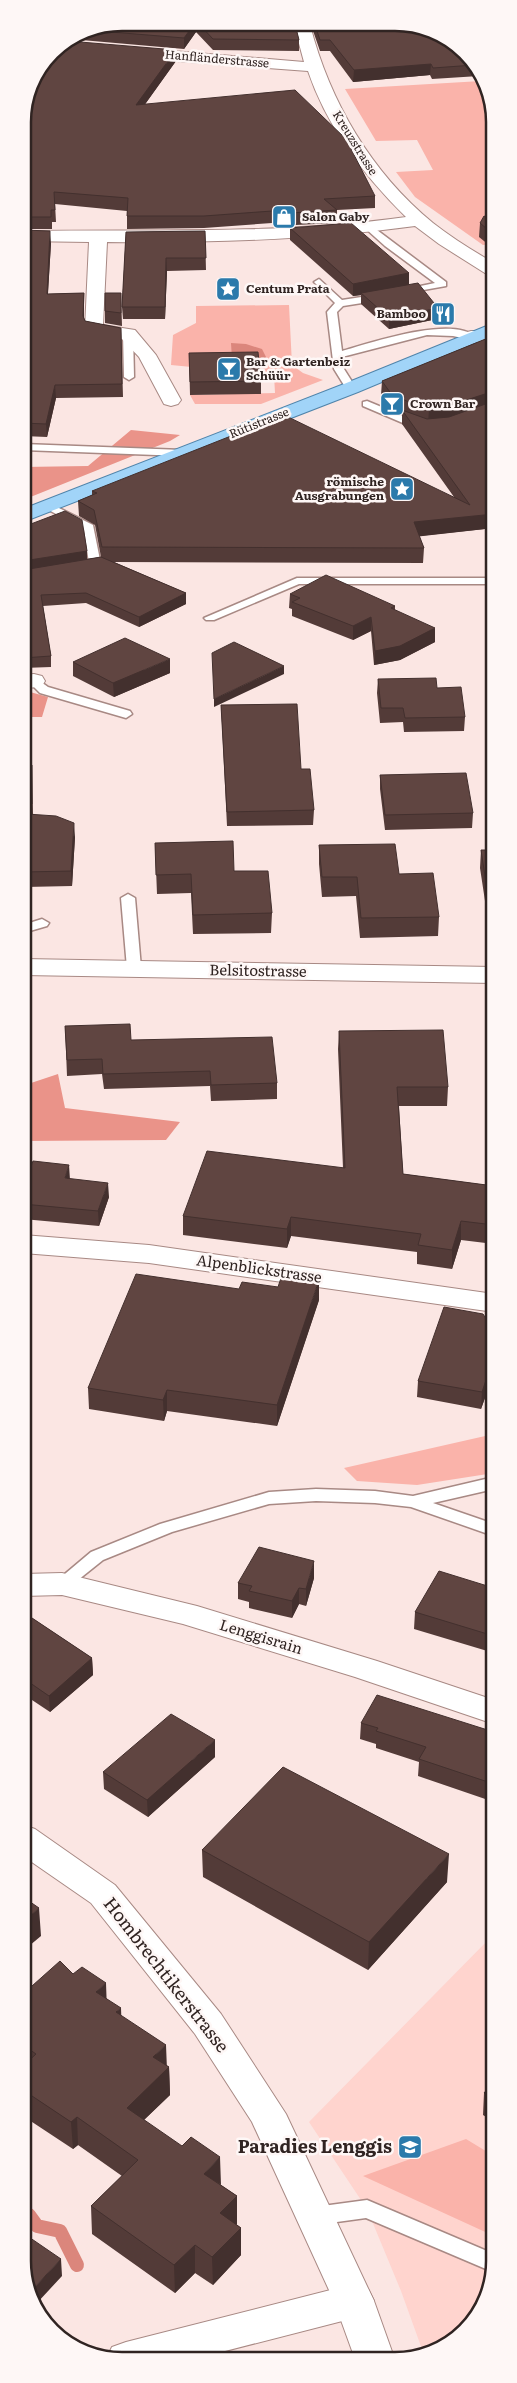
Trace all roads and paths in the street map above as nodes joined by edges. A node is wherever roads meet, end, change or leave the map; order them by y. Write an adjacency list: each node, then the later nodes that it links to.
1 (304, 31): 3 (street, Kreuzstrasse)
2 (121, 52): 3 (street, Hanfländerstrasse)
3 (313, 67): 4 (street, Kreuzstrasse)
4 (419, 220): 5 (street); 8 (street, Kreuzstrasse)
5 (369, 227): 7 (street); 10 (lane)
6 (31, 236): 7 (street)
7 (98, 236): 12 (street)
8 (486, 266)
9 (319, 282): 10 (lane)
10 (340, 303): 15 (lane)
11 (486, 331): 13 (main road, Rütistrasse)
12 (128, 334): 16 (lane); 18 (street)
13 (471, 337): 14 (street); 15 (lane); 17 (main road, Rütistrasse)
14 (486, 338)
15 (337, 354): 17 (lane)
16 (129, 377)
17 (351, 388): 22 (main road, Rütistrasse)
18 (171, 400)
19 (367, 404): 20 (lane)
20 (436, 428)
21 (31, 448): 22 (lane)
22 (183, 452): 23 (main road, Rütistrasse)
23 (49, 506): 24 (main road, Rütistrasse); 25 (lane)
24 (31, 513)
25 (68, 569)
26 (486, 581): 27 (lane)
27 (210, 618)
28 (31, 682): 29 (lane)
29 (126, 714)
30 (128, 898): 34 (lane)
31 (42, 924): 32 (lane)
32 (31, 927)
33 (31, 967): 34 (street, Belsitostrasse)
34 (134, 968): 35 (street, Belsitostrasse)
35 (486, 975)
36 (31, 1245): 37 (street, Alpenblickstrasse)
37 (486, 1302)
38 (486, 1486): 39 (lane)
39 (413, 1502): 40 (lane); 41 (lane)
40 (486, 1527)
41 (62, 1584): 42 (street, Lenggisrain); 43 (street, Lenggisrain)
42 (31, 1585)
43 (486, 1709)
44 (31, 1844): 45 (street, Hombrechtikerstrasse)
45 (315, 2216): 46 (lane); 47 (street, Hombrechtikerstrasse)
46 (486, 2260)
47 (354, 2300): 48 (street); 49 (street, Hombrechtikerstrasse)
48 (153, 2352)
49 (372, 2352)

